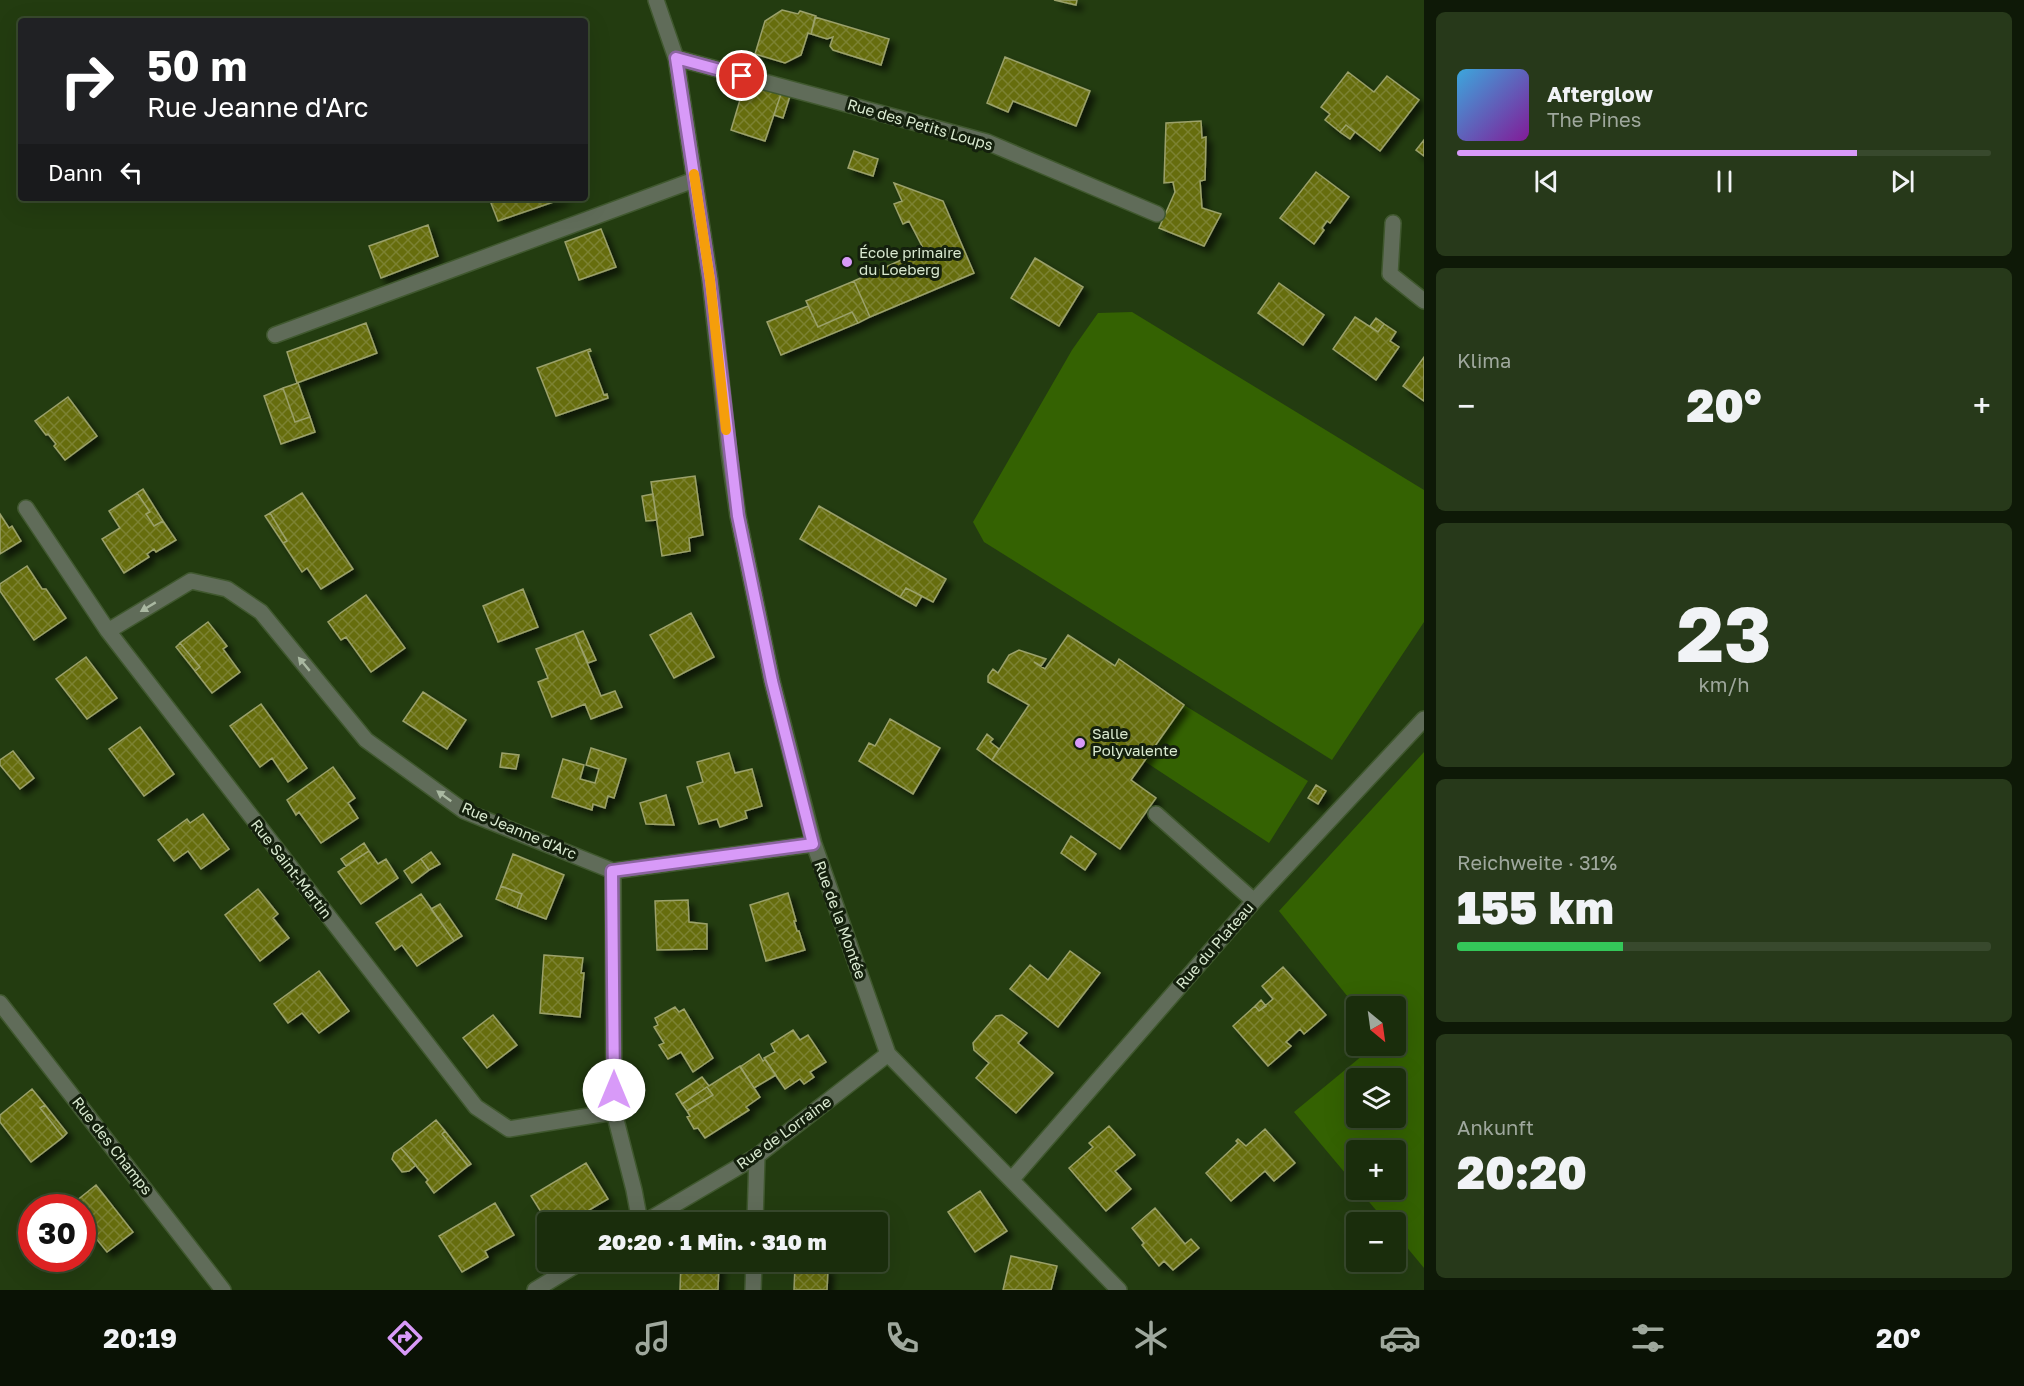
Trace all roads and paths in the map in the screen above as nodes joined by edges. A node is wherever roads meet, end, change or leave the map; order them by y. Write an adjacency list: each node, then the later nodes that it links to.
1 (656, 0): 2 (street, Rue de la Montée)
2 (676, 58): 3 (street, Rue de la Montée); 4 (street, Rue des Petits Loups)
3 (694, 180): 7 (street); 12 (street, Rue de la Montée)
4 (1157, 214)
5 (1393, 223): 6 (street)
6 (1424, 301)
7 (275, 335)
8 (26, 508): 9 (street, Rue Saint-Martin)
9 (108, 631): 13 (street, Rue Jeanne d'Arc, one-way to 9); 17 (street, Rue Saint-Martin)
10 (1424, 719): 14 (street, Rue du Plateau)
11 (1156, 814): 14 (street)
12 (813, 844): 13 (street, Rue Jeanne d'Arc); 16 (street, Rue de la Montée)
13 (612, 871): 17 (street)
14 (1254, 901): 19 (street, Rue du Plateau)
15 (0, 1003): 25 (street, Rue des Champs)
16 (888, 1054): 18 (street, Rue de Lorraine); 19 (street, Rue de la Montée)
17 (614, 1112): 20 (street)
18 (757, 1156): 21 (street, Rue de Lorraine); 22 (street)
19 (1012, 1179): 28 (street, Rue de la Montée)
20 (638, 1212)
21 (662, 1212)
22 (755, 1212)
23 (565, 1272): 26 (street)
24 (754, 1272): 27 (street)
25 (223, 1290)
26 (535, 1290)
27 (753, 1290)
28 (1119, 1290)

